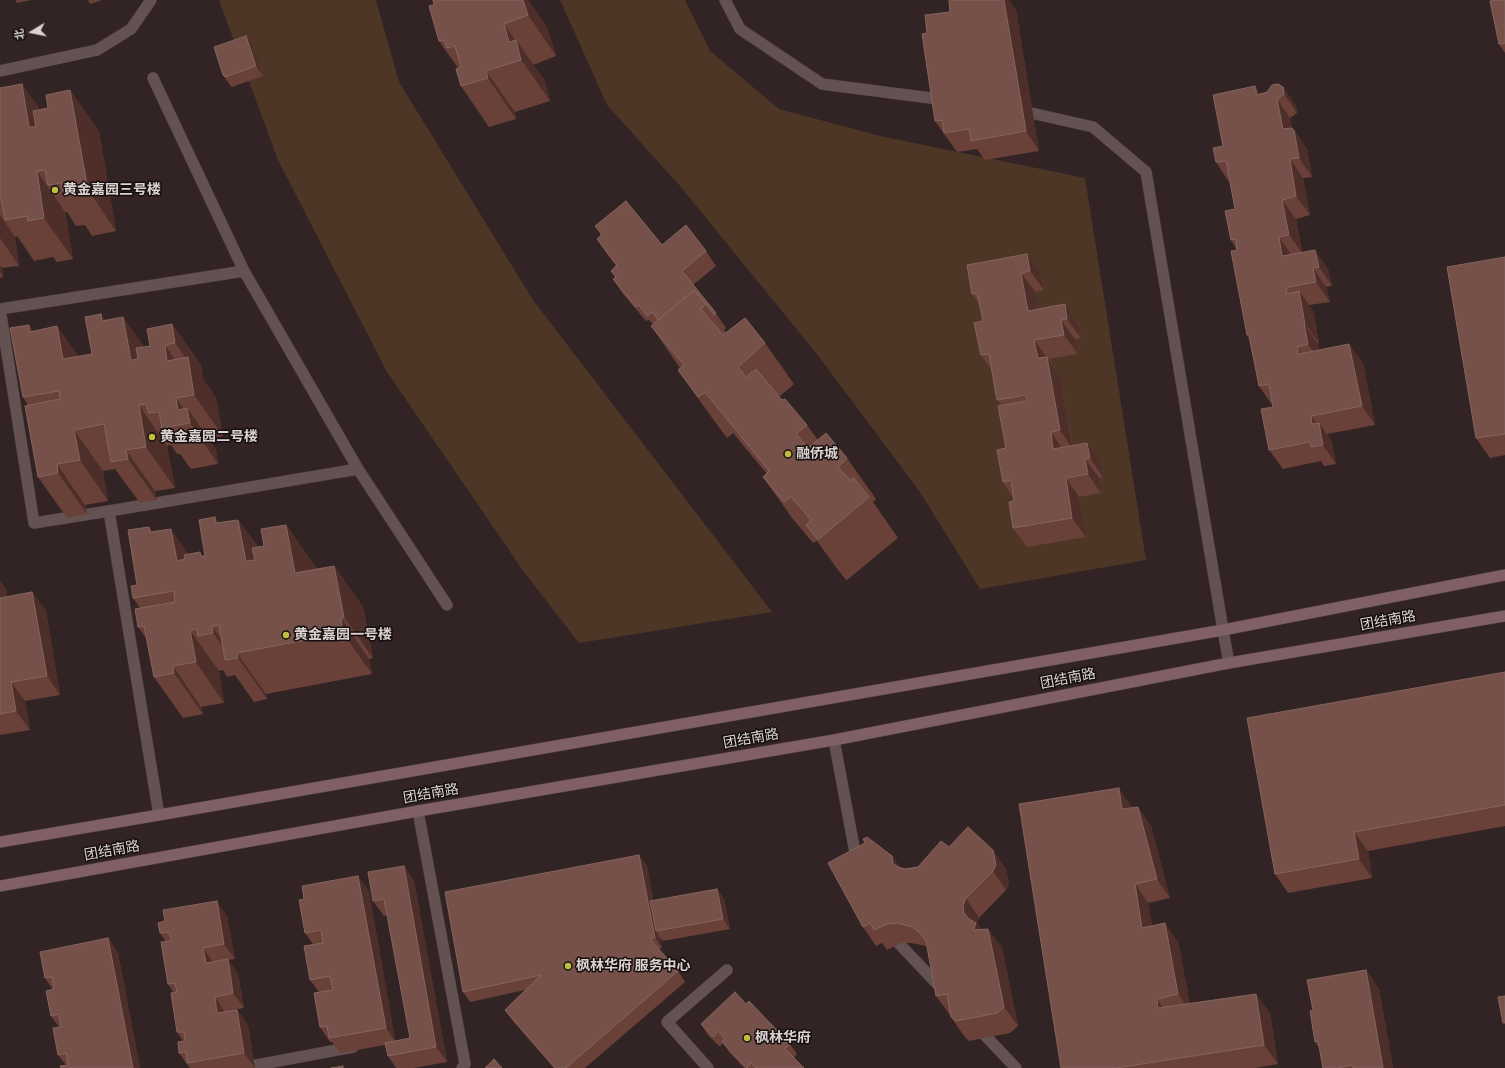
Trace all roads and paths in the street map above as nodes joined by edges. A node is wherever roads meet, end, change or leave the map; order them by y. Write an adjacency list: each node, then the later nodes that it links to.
1 (151, 0): 3 (street)
2 (725, 0): 5 (street)
3 (0, 71)
4 (153, 78): 7 (street)
5 (956, 101)
6 (1008, 108): 14 (street)
7 (244, 271): 8 (street); 9 (street)
8 (0, 309): 10 (street)
9 (358, 469): 10 (street); 12 (street)
10 (109, 511): 18 (street)
11 (1505, 575): 14 (main road, 团结南路)
12 (447, 605)
13 (1505, 616): 15 (main road, 团结南路)
14 (1223, 630): 15 (street); 18 (main road, 团结南路)
15 (1229, 662): 16 (main road, 团结南路)
16 (834, 740): 17 (main road, 团结南路); 20 (street)
17 (418, 811): 21 (main road, 团结南路); 28 (street)
18 (159, 815): 19 (main road, 团结南路)
19 (0, 842)
20 (859, 870)
21 (0, 886)
22 (882, 926): 24 (street)
23 (727, 970): 29 (street)
24 (952, 1000)
25 (968, 1017): 30 (street)
26 (364, 1046): 27 (street)
27 (241, 1068)
28 (462, 1068)
29 (708, 1068)
30 (1016, 1068)

